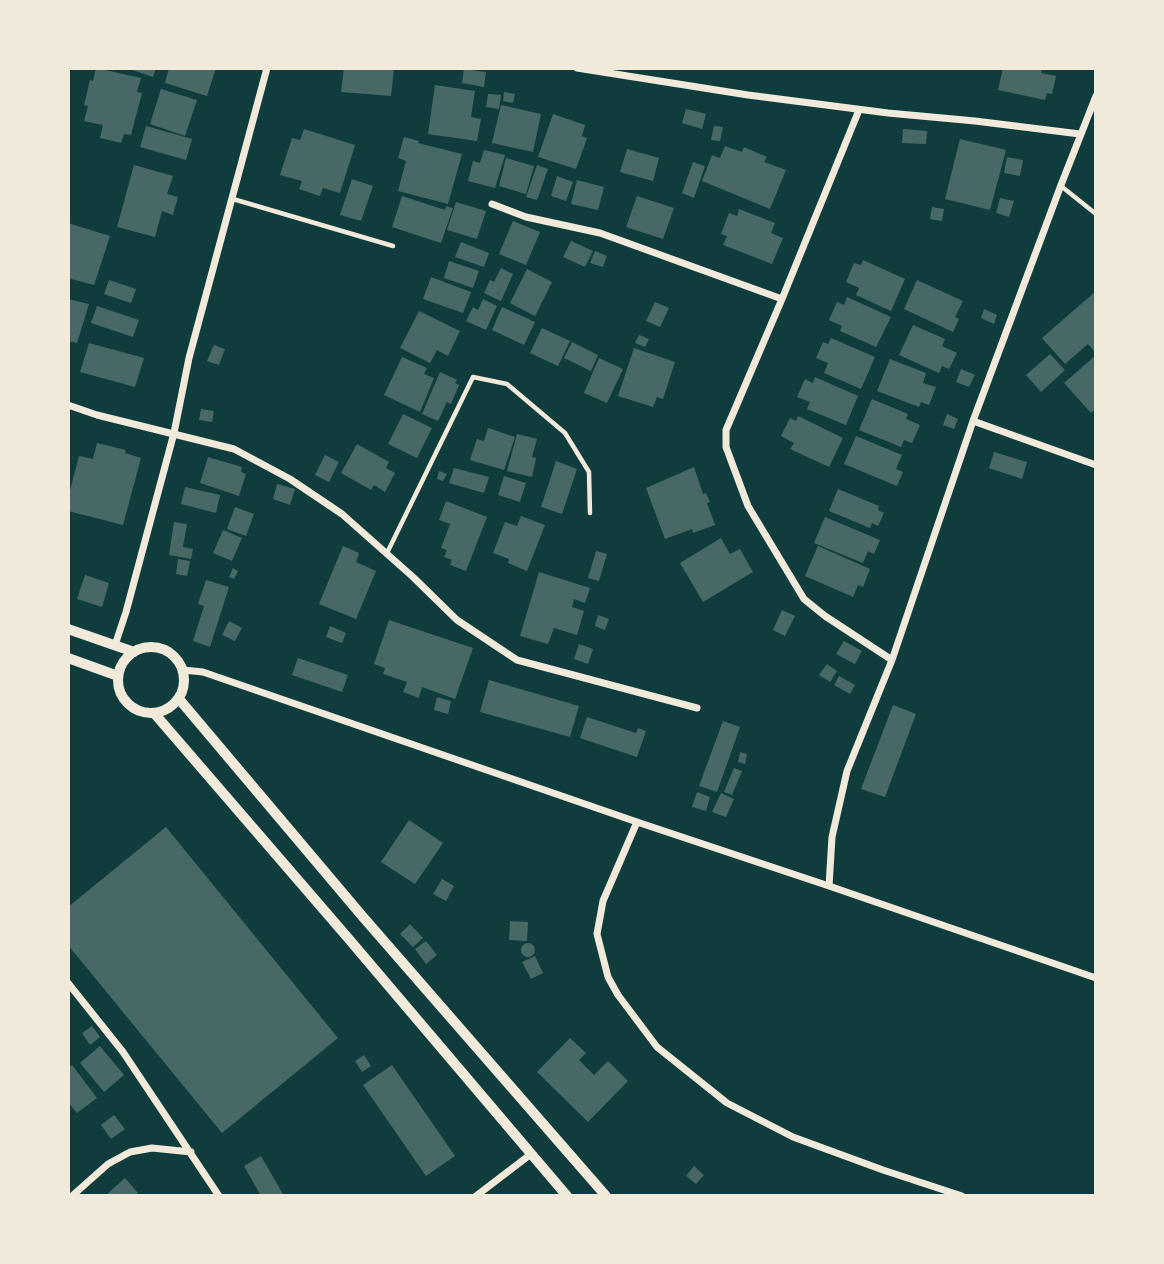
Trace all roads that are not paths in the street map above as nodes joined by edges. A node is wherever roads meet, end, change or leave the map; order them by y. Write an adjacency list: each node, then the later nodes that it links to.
1 (267, 68): 7 (street)
2 (577, 68): 4 (street)
3 (1096, 96): 5 (street)
4 (859, 110): 5 (street); 11 (street)
5 (1080, 134): 6 (street)
6 (1060, 185): 9 (lane); 13 (street)
7 (233, 199): 10 (lane); 14 (street)
8 (492, 204): 11 (street)
9 (1096, 215)
10 (393, 246)
11 (782, 299): 22 (street)
12 (68, 405): 14 (street)
13 (974, 421): 15 (street); 22 (street)
14 (174, 433): 17 (street); 19 (street)
15 (1096, 465)
16 (590, 513): 17 (lane)
17 (387, 553): 26 (street)
18 (68, 629): 19 (street)
19 (115, 645): 20 (street)
20 (134, 652): 23 (street); 24 (street)
21 (68, 658): 24 (street)
22 (892, 660): 29 (street)
23 (183, 670): 25 (street); 28 (street)
24 (118, 676): 27 (street)
25 (179, 699): 27 (street); 38 (street)
26 (697, 708)
27 (154, 713): 33 (street)
28 (637, 822): 29 (street); 39 (street)
29 (829, 886): 30 (street)
30 (1096, 978)
31 (68, 982): 32 (street)
32 (191, 1152): 34 (street); 35 (street)
33 (531, 1154): 36 (street); 37 (street)
34 (72, 1196)
35 (219, 1196)
36 (476, 1196)
37 (567, 1196)
38 (606, 1196)
39 (962, 1196)

